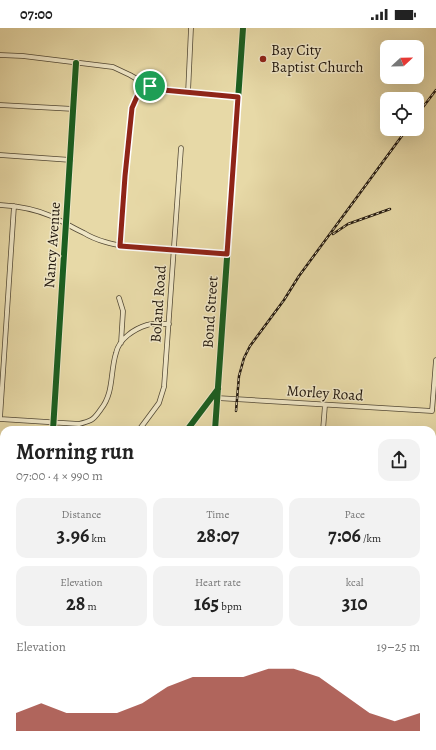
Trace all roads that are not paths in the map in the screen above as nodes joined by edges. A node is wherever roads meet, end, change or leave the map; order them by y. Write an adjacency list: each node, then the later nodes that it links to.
1 (191, 28): 6 (street)
2 (243, 28): 7 (street, Bond Street)
3 (0, 55): 4 (street)
4 (76, 62): 5 (street); 9 (street, Nancy Avenue)
5 (143, 83): 6 (street); 16 (street)
6 (188, 93): 7 (street)
7 (238, 97): 18 (street, Bond Street)
8 (0, 105): 9 (street)
9 (74, 109): 12 (street, Nancy Avenue)
10 (180, 148): 17 (street, Boland Road)
11 (0, 155): 12 (street)
12 (71, 160): 15 (street, Nancy Avenue)
13 (0, 205): 14 (street)
14 (14, 206): 15 (street); 25 (street)
15 (67, 224): 16 (street); 26 (street, Nancy Avenue)
16 (120, 246): 17 (street)
17 (174, 250): 18 (street); 20 (street, Boland Road)
18 (227, 254): 23 (street, Bond Street)
19 (119, 298): 21 (street)
20 (168, 324): 21 (street); 28 (street, Boland Road)
21 (120, 343): 26 (street)
22 (436, 360): 24 (street, Morley Road)
23 (217, 398): 24 (street, Morley Road); 29 (street, Bond Street)
24 (325, 405): 30 (street)
25 (0, 418): 26 (street)
26 (54, 422): 27 (street, Nancy Avenue)
27 (54, 426)
28 (142, 426)
29 (215, 426)
30 (323, 426)

